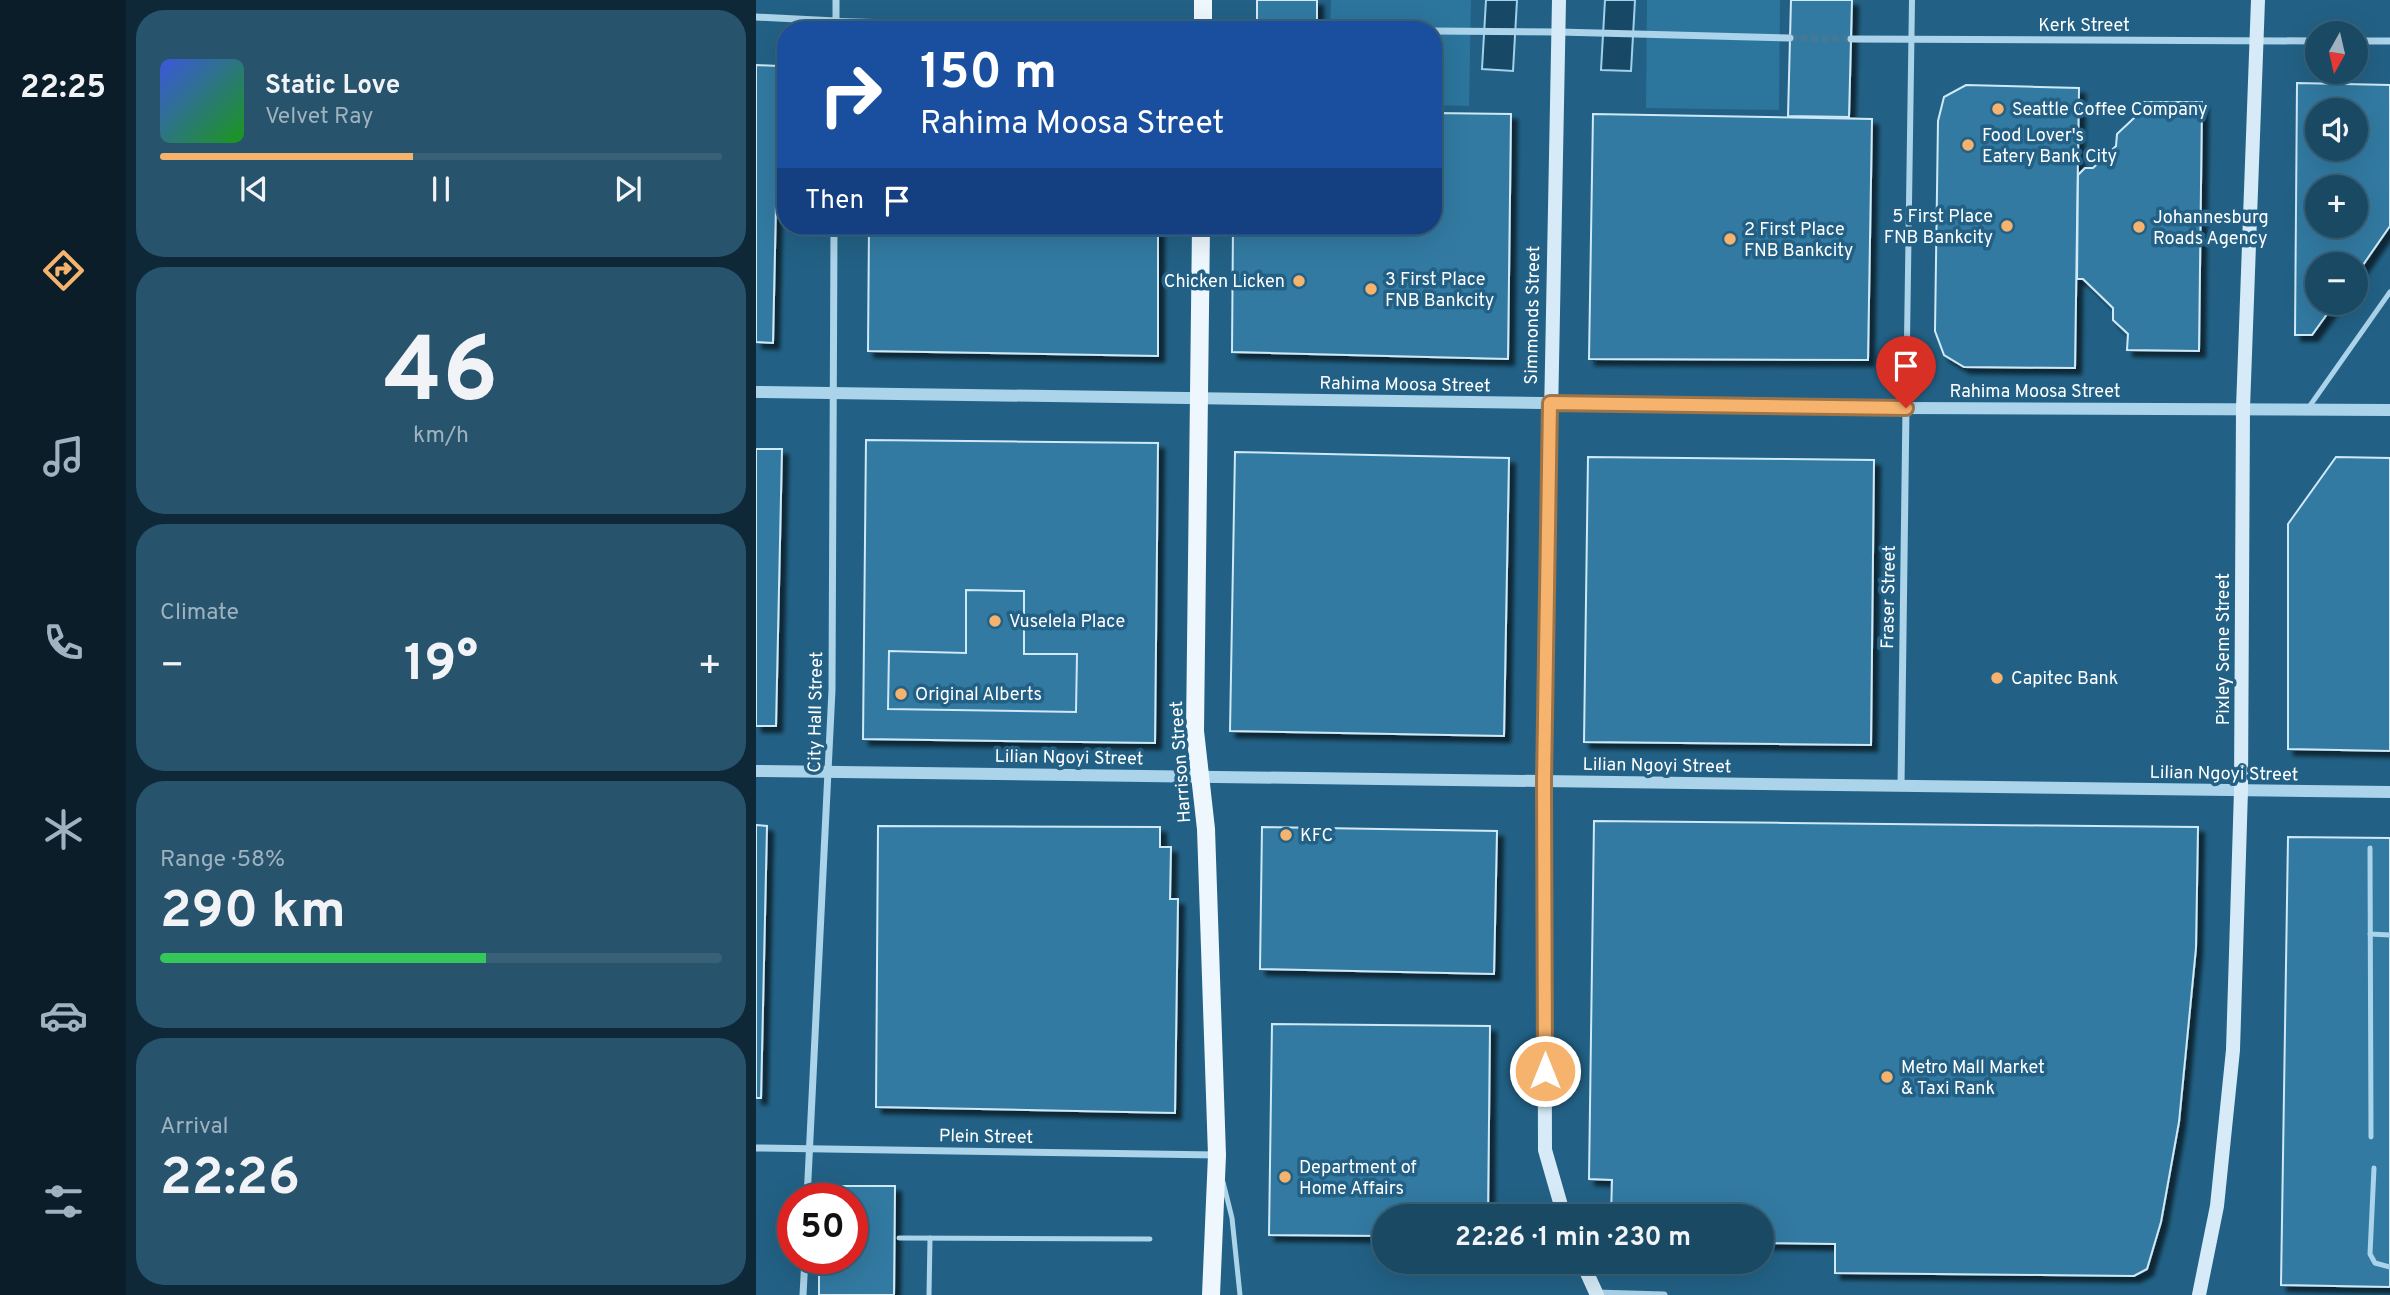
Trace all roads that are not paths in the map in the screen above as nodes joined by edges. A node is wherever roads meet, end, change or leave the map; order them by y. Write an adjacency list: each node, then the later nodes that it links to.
1 (836, 0): 8 (street)
2 (1203, 0): 9 (main road)
3 (1559, 0): 11 (main road, Simmonds Street)
4 (1912, 0): 14 (street)
5 (2258, 0): 15 (main road, Pixley Seme Street)
6 (756, 17): 7 (street)
7 (796, 21)
8 (836, 21)
9 (1203, 21)
10 (1442, 31): 11 (street)
11 (1559, 32): 12 (street); 25 (main road, Simmonds Street)
12 (1790, 38)
13 (1851, 39): 14 (street, Kerk Street)
14 (1911, 41): 15 (street, Kerk Street); 26 (street)
15 (2257, 41): 16 (street, Kerk Street); 27 (main road, Pixley Seme Street)
16 (2305, 41)
17 (2368, 41): 18 (street)
18 (2390, 41)
19 (834, 235): 23 (street, City Hall Street)
20 (1200, 235): 24 (main road, Harrison Street)
21 (2390, 292): 28 (lane)
22 (756, 392): 23 (street, Rahima Moosa Street)
23 (832, 393): 24 (street, Rahima Moosa Street); 31 (street, City Hall Street)
24 (1198, 398): 25 (street, Rahima Moosa Street); 32 (main road, Harrison Street)
25 (1550, 403): 26 (street, Rahima Moosa Street); 33 (main road, Simmonds Street)
26 (1906, 408): 27 (street, Rahima Moosa Street); 34 (street, Fraser Street)
27 (2243, 408): 28 (street, Rahima Moosa Street); 35 (main road, Pixley Seme Street)
28 (2308, 409): 29 (street, Rahima Moosa Street)
29 (2390, 410)
30 (756, 771): 31 (street, Lilian Ngoyi Street)
31 (829, 772): 32 (street, Lilian Ngoyi Street); 42 (street, City Hall Street)
32 (1199, 776): 33 (street, Lilian Ngoyi Street); 43 (main road, Harrison Street)
33 (1544, 781): 34 (street, Lilian Ngoyi Street); 46 (main road, Simmonds Street)
34 (1900, 787): 35 (street, Lilian Ngoyi Street)
35 (2242, 790): 36 (street, Lilian Ngoyi Street); 59 (main road, Pixley Seme Street)
36 (2390, 792)
37 (2370, 848): 38 (lane)
38 (2370, 934): 39 (lane); 40 (lane)
39 (2390, 935)
40 (2371, 1137)
41 (756, 1148): 42 (street, Plein Street)
42 (810, 1150): 43 (street, Plein Street); 45 (street, City Hall Street)
43 (1217, 1155): 56 (main road, Harrison Street); 57 (lane)
44 (2374, 1168): 50 (lane)
45 (808, 1183)
46 (1561, 1204)
47 (899, 1238): 48 (lane)
48 (930, 1238): 49 (lane); 55 (lane)
49 (1150, 1239)
50 (2390, 1267)
51 (804, 1274): 54 (street)
52 (1587, 1274): 53 (main road)
53 (1596, 1294): 58 (street)
54 (803, 1295)
55 (929, 1295)
56 (1211, 1295)
57 (1240, 1295)
58 (1664, 1295)
59 (2199, 1295)

